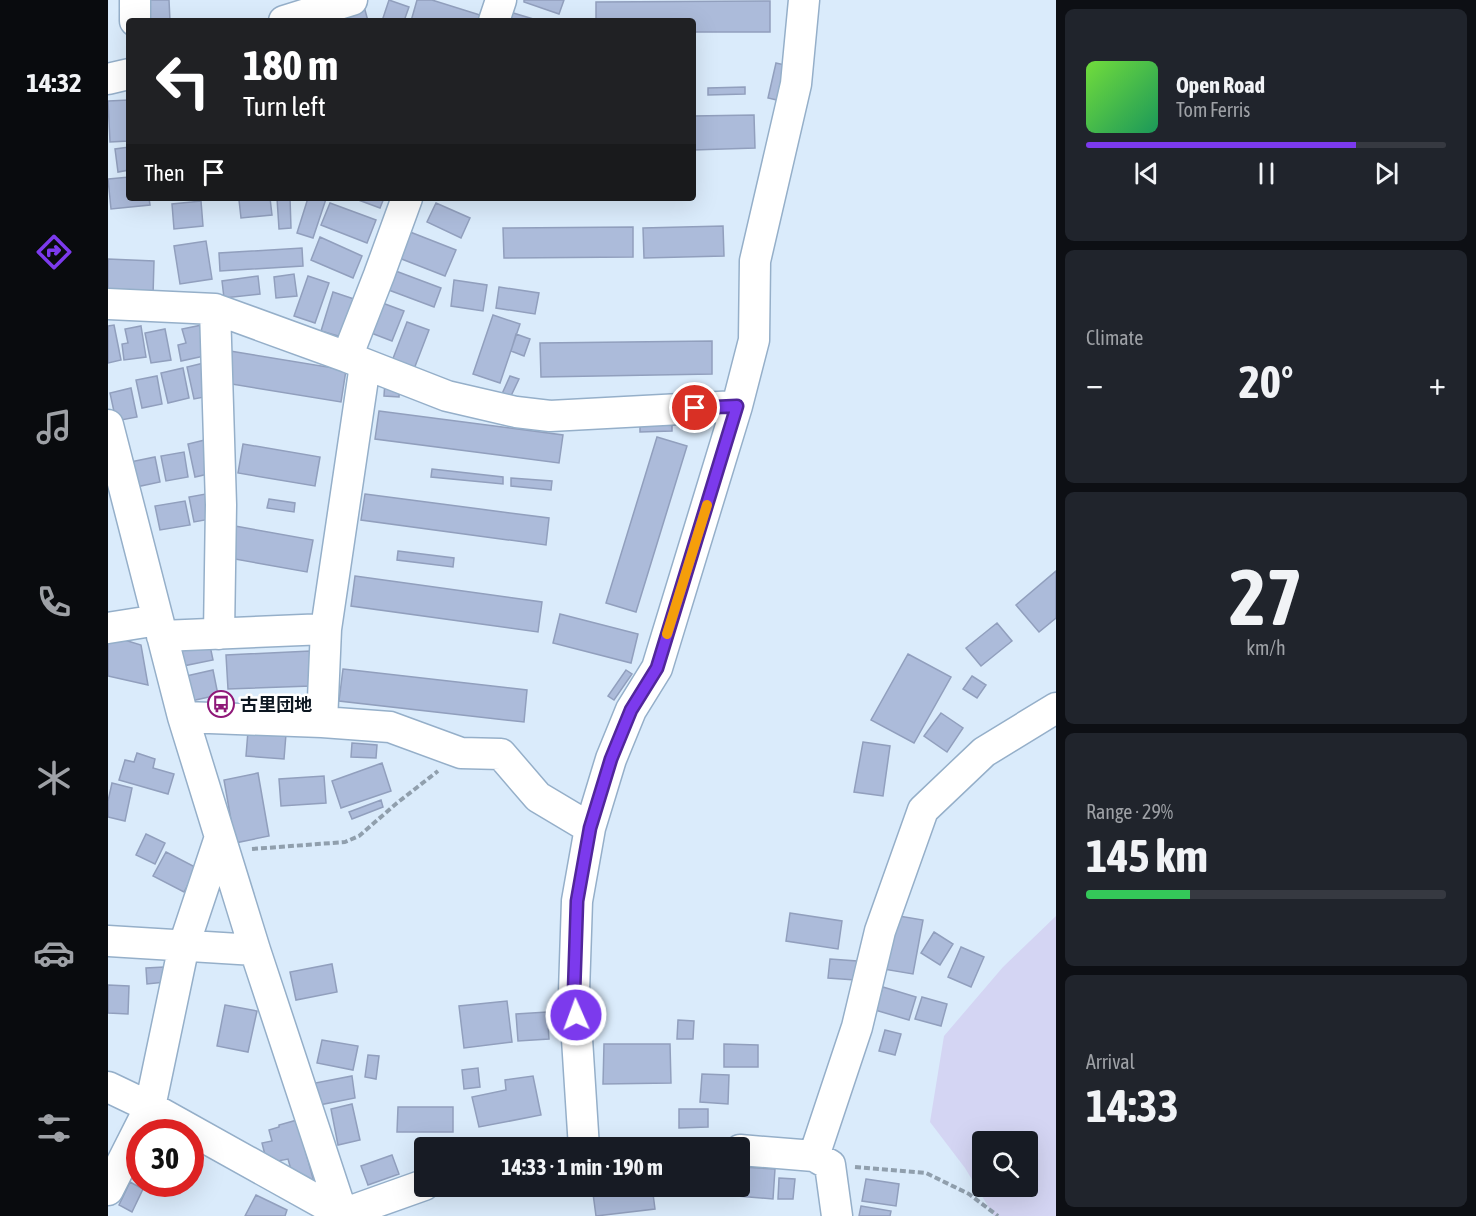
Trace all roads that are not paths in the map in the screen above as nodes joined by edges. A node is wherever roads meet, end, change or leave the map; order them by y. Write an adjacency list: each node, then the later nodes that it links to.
1 (135, 0): 6 (street)
2 (280, 0): 7 (street)
3 (501, 0): 9 (street)
4 (804, 0): 16 (street)
5 (335, 10): 8 (street)
6 (135, 18)
7 (282, 18)
8 (296, 18)
9 (495, 18)
10 (126, 75): 11 (street)
11 (108, 79)
12 (406, 201): 15 (street)
13 (108, 304): 14 (street)
14 (215, 309): 15 (street); 21 (street)
15 (356, 361): 16 (street); 20 (street)
16 (737, 406): 25 (street)
17 (108, 425): 19 (street)
18 (108, 628): 19 (street)
19 (160, 628): 21 (street); 23 (street)
20 (326, 629): 21 (street); 24 (street)
21 (219, 634)
22 (1056, 708): 34 (street)
23 (183, 717): 24 (street); 26 (street)
24 (322, 722): 25 (street)
25 (590, 828): 32 (street)
26 (222, 844): 28 (street); 29 (street)
27 (108, 941): 28 (street)
28 (183, 945): 29 (street); 31 (street)
29 (255, 950): 37 (street)
30 (108, 1087): 31 (street)
31 (150, 1107): 36 (street); 37 (street)
32 (583, 1137)
33 (750, 1151): 34 (street)
34 (822, 1161): 38 (street)
35 (414, 1189): 37 (street)
36 (108, 1190)
37 (341, 1215)
38 (837, 1216)

